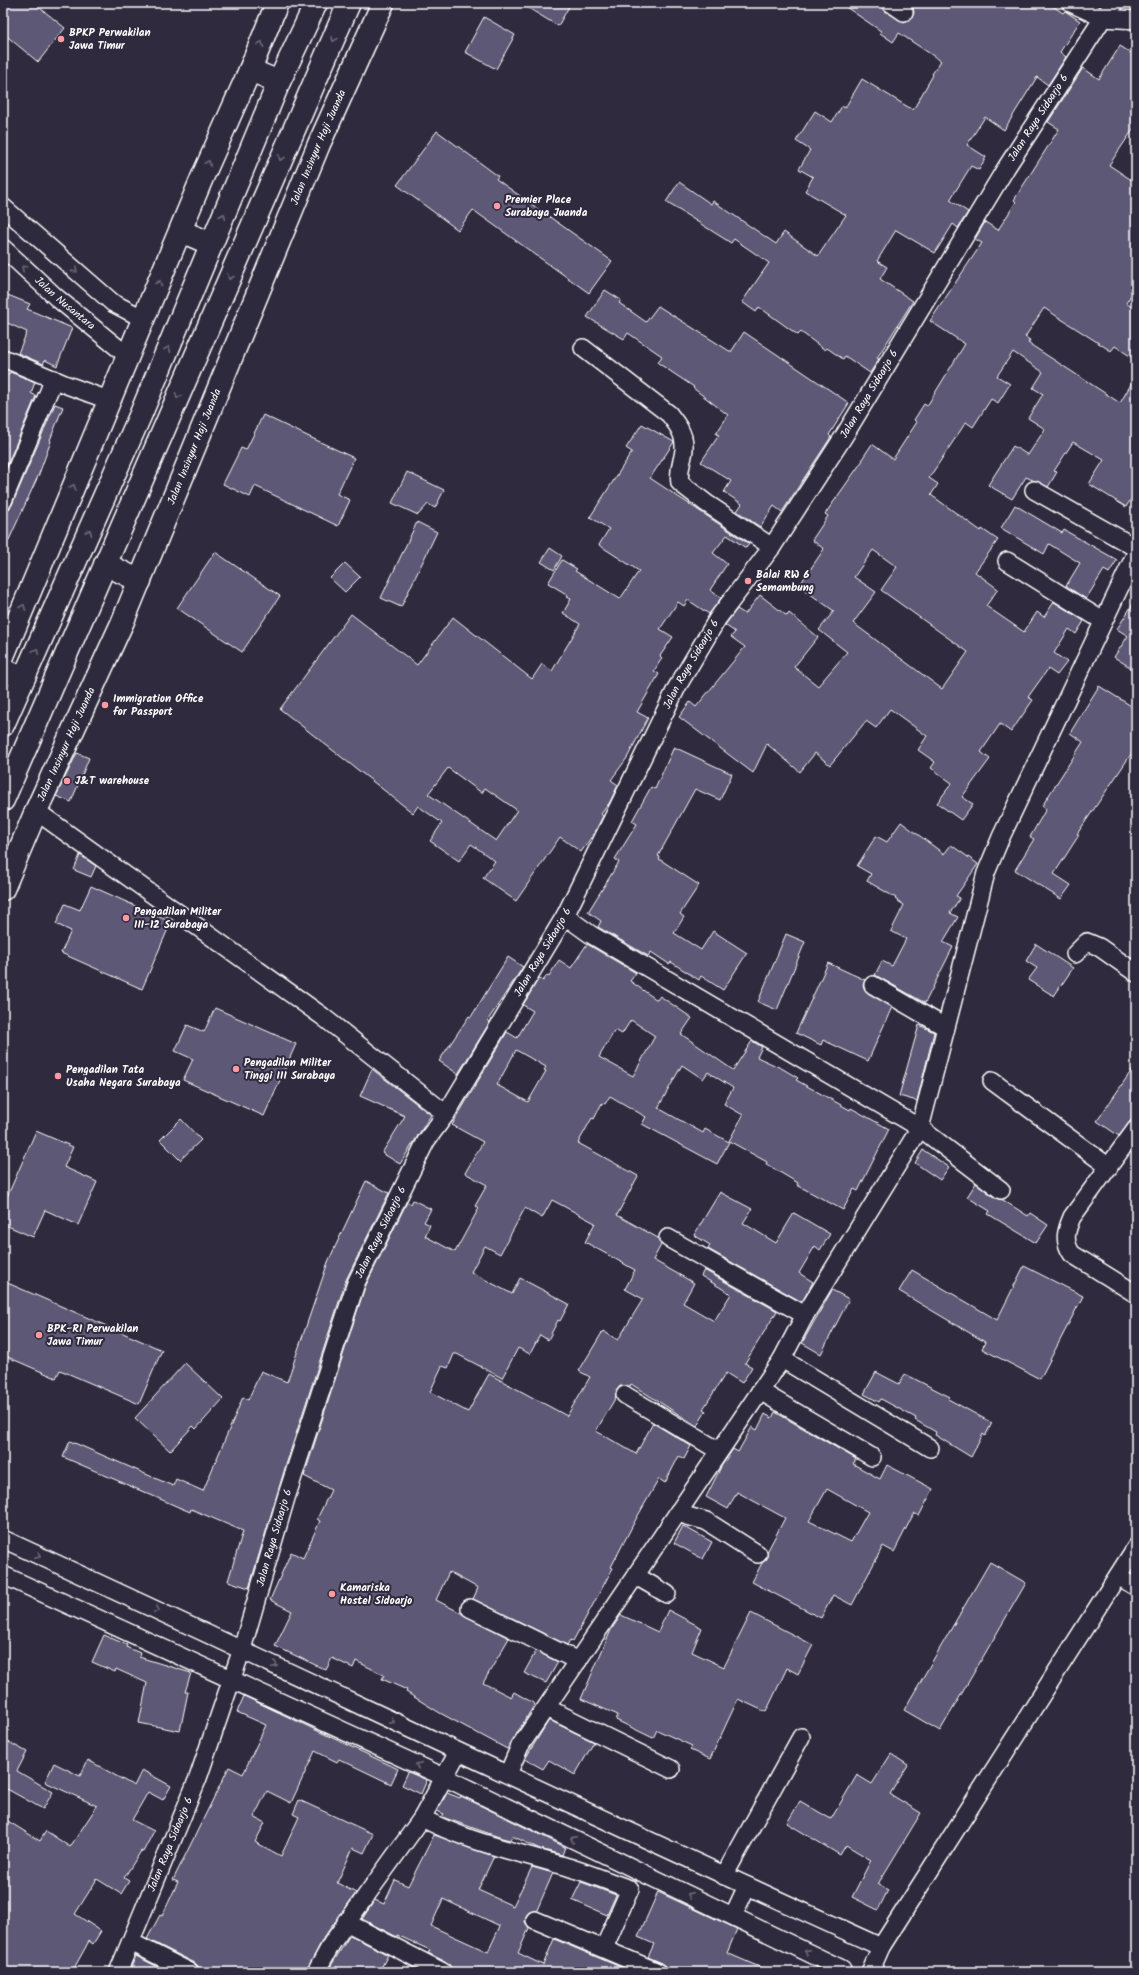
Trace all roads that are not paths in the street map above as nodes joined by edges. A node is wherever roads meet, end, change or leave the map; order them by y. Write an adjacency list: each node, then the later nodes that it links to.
1 (277, 3): 9 (main road, one-way to 1)
2 (316, 3): 10 (main road)
3 (349, 3): 22 (main road, one-way to 22)
4 (383, 3): 30 (main road, Jalan Insinyur Haji Juanda)
5 (1071, 3): 7 (street)
6 (1115, 3): 7 (street, Jalan Raya Sidoarjo 6)
7 (1103, 18): 8 (street); 25 (street, Jalan Raya Sidoarjo 6)
8 (1136, 20)
9 (250, 70): 10 (main road); 12 (main road, one-way to 9)
10 (279, 82): 13 (main road, one-way to 10)
11 (3, 207): 15 (street, one-way to 15)
12 (181, 231): 13 (main road); 15 (main road, one-way to 12)
13 (211, 244): 21 (main road, one-way to 13)
14 (3, 248): 17 (street, Jalan Nusantara, one-way to 14)
15 (144, 319): 17 (main road)
16 (583, 348): 25 (street)
17 (129, 357): 20 (main road)
18 (3, 358): 19 (street)
19 (54, 379): 20 (street); 24 (street)
20 (108, 400): 32 (main road, one-way to 20)
21 (140, 416): 22 (main road); 34 (main road, one-way to 21)
22 (165, 426): 29 (main road)
23 (1034, 490): 26 (street)
24 (3, 501)
25 (772, 546): 39 (street, Jalan Raya Sidoarjo 6)
26 (1136, 548)
27 (1136, 553): 31 (street)
28 (1007, 561): 31 (street)
29 (105, 564): 30 (main road); 36 (main road)
30 (140, 581): 37 (main road, Jalan Insinyur Haji Juanda)
31 (1103, 622): 43 (street)
32 (3, 656)
33 (3, 669): 34 (main road)
34 (23, 679): 35 (main road)
35 (3, 725)
36 (3, 800)
37 (36, 811): 38 (main road, Jalan Insinyur Haji Juanda); 45 (street)
38 (3, 889)
39 (565, 916): 45 (street, Jalan Raya Sidoarjo 6); 46 (street)
40 (1075, 954): 41 (street)
41 (1136, 973)
42 (873, 985): 43 (street)
43 (945, 1027): 46 (street)
44 (992, 1081): 48 (street)
45 (446, 1114): 69 (street, Jalan Raya Sidoarjo 6)
46 (920, 1128): 49 (street); 52 (street)
47 (1136, 1129): 48 (street)
48 (1109, 1167): 51 (street)
49 (1001, 1190)
50 (668, 1238): 52 (street)
51 (1136, 1294)
52 (805, 1315): 53 (street)
53 (782, 1359): 54 (street); 56 (street)
54 (760, 1391): 57 (street); 58 (street)
55 (625, 1395): 57 (street)
56 (930, 1448)
57 (719, 1451): 59 (street)
58 (872, 1457)
59 (678, 1512): 62 (street); 64 (street)
60 (3, 1540): 69 (street, one-way to 69)
61 (1136, 1547): 65 (street)
62 (758, 1554)
63 (3, 1575): 71 (street)
64 (636, 1576): 67 (street); 70 (street)
65 (1118, 1576): 66 (street); 87 (street)
66 (1136, 1587)
67 (667, 1594)
68 (470, 1608): 70 (street)
69 (242, 1649): 71 (street, Jalan Raya Sidoarjo 6); 74 (street, one-way to 74)
70 (578, 1662): 72 (street)
71 (232, 1680): 77 (street, one-way to 71); 86 (street, Jalan Raya Sidoarjo 6)
72 (547, 1708): 75 (street); 76 (street)
73 (801, 1737): 80 (street)
74 (458, 1752): 76 (street); 77 (street)
75 (671, 1769)
76 (508, 1774): 80 (street)
77 (444, 1777): 78 (street); 79 (street, one-way to 77)
78 (422, 1818): 82 (street); 85 (street)
79 (639, 1871): 82 (street); 83 (street, one-way to 79)
80 (724, 1876): 81 (street)
81 (747, 1886): 83 (street); 87 (street)
82 (630, 1889): 88 (street)
83 (733, 1916): 89 (street, one-way to 83)
84 (534, 1920): 88 (street)
85 (346, 1922): 92 (street); 93 (street)
86 (131, 1942): 90 (street, Jalan Raya Sidoarjo 6); 91 (street)
87 (881, 1947): 95 (street)
88 (604, 1948): 94 (street)
89 (843, 1971)
90 (118, 1972)
91 (190, 1972)
92 (316, 1972)
93 (443, 1972)
94 (658, 1972)
95 (870, 1972)

